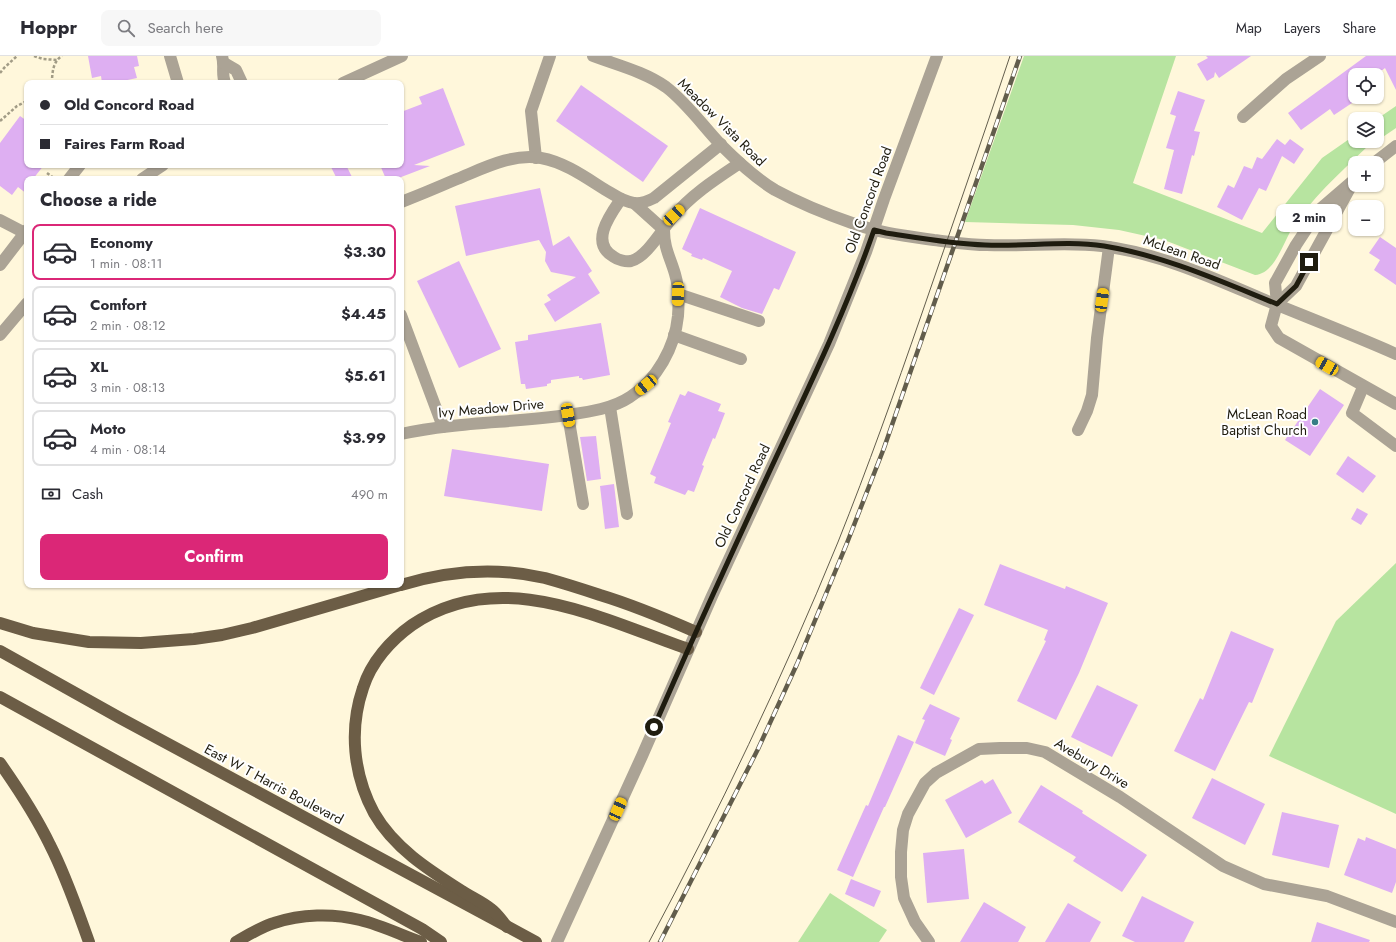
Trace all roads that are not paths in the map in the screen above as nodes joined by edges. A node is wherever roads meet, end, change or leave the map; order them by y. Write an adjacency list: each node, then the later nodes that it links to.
1 (170, 56): 8 (street)
2 (402, 56): 11 (street)
3 (550, 56): 16 (street)
4 (593, 56): 13 (street, Meadow Vista Road)
5 (937, 56): 29 (street, Old Concord Road)
6 (1320, 56): 12 (street)
7 (223, 60): 9 (street); 10 (street)
8 (177, 80)
9 (224, 80)
10 (239, 80)
11 (350, 80)
12 (1243, 117)
13 (721, 144): 17 (street, Meadow Vista Road); 26 (street)
14 (1396, 146): 15 (street)
15 (1383, 156)
16 (536, 158): 24 (street); 25 (street)
17 (740, 163): 28 (street); 29 (street, Meadow Vista Road)
18 (78, 168): 20 (street)
19 (158, 168): 21 (street)
20 (71, 176)
21 (146, 176)
22 (1348, 186): 35 (street)
23 (1348, 192): 35 (street)
24 (621, 199): 26 (street); 28 (street)
25 (404, 201)
26 (634, 204): 28 (street)
27 (0, 220): 30 (street)
28 (664, 230): 34 (street, Ivy Meadow Drive)
29 (874, 230): 32 (street, McLean Road); 56 (street, Old Concord Road)
30 (24, 231)
31 (24, 235): 33 (street)
32 (1109, 247): 35 (street, McLean Road); 48 (street)
33 (0, 265)
34 (678, 294): 37 (street); 40 (street, Ivy Meadow Drive)
35 (1277, 304): 41 (street, McLean Road); 43 (street)
36 (24, 307): 39 (street)
37 (759, 321)
38 (404, 323): 47 (street)
39 (0, 335)
40 (674, 335): 42 (street); 45 (street, Ivy Meadow Drive)
41 (1396, 354)
42 (741, 359)
43 (1363, 387): 44 (street); 50 (street)
44 (1396, 404)
45 (610, 406): 46 (street, Ivy Meadow Drive); 52 (street)
46 (568, 415): 47 (street, Ivy Meadow Drive); 51 (street)
47 (443, 427): 49 (street, Ivy Meadow Drive)
48 (1078, 430)
49 (404, 433)
50 (1396, 446)
51 (583, 504)
52 (627, 514)
53 (404, 584): 56 (main road)
54 (390, 588): 55 (main road)
55 (0, 623)
56 (696, 632): 57 (street, Old Concord Road)
57 (688, 649): 62 (main road); 68 (street, Old Concord Road)
58 (0, 650): 62 (main road, East W T Harris Boulevard)
59 (0, 697): 66 (main road)
60 (0, 764): 63 (main road)
61 (1396, 922): 69 (street, Avebury Drive)
62 (507, 927): 67 (main road, East W T Harris Boulevard)
63 (89, 942)
64 (236, 942): 65 (main road)
65 (421, 942)
66 (441, 942)
67 (536, 942)
68 (557, 942)
69 (929, 942)

